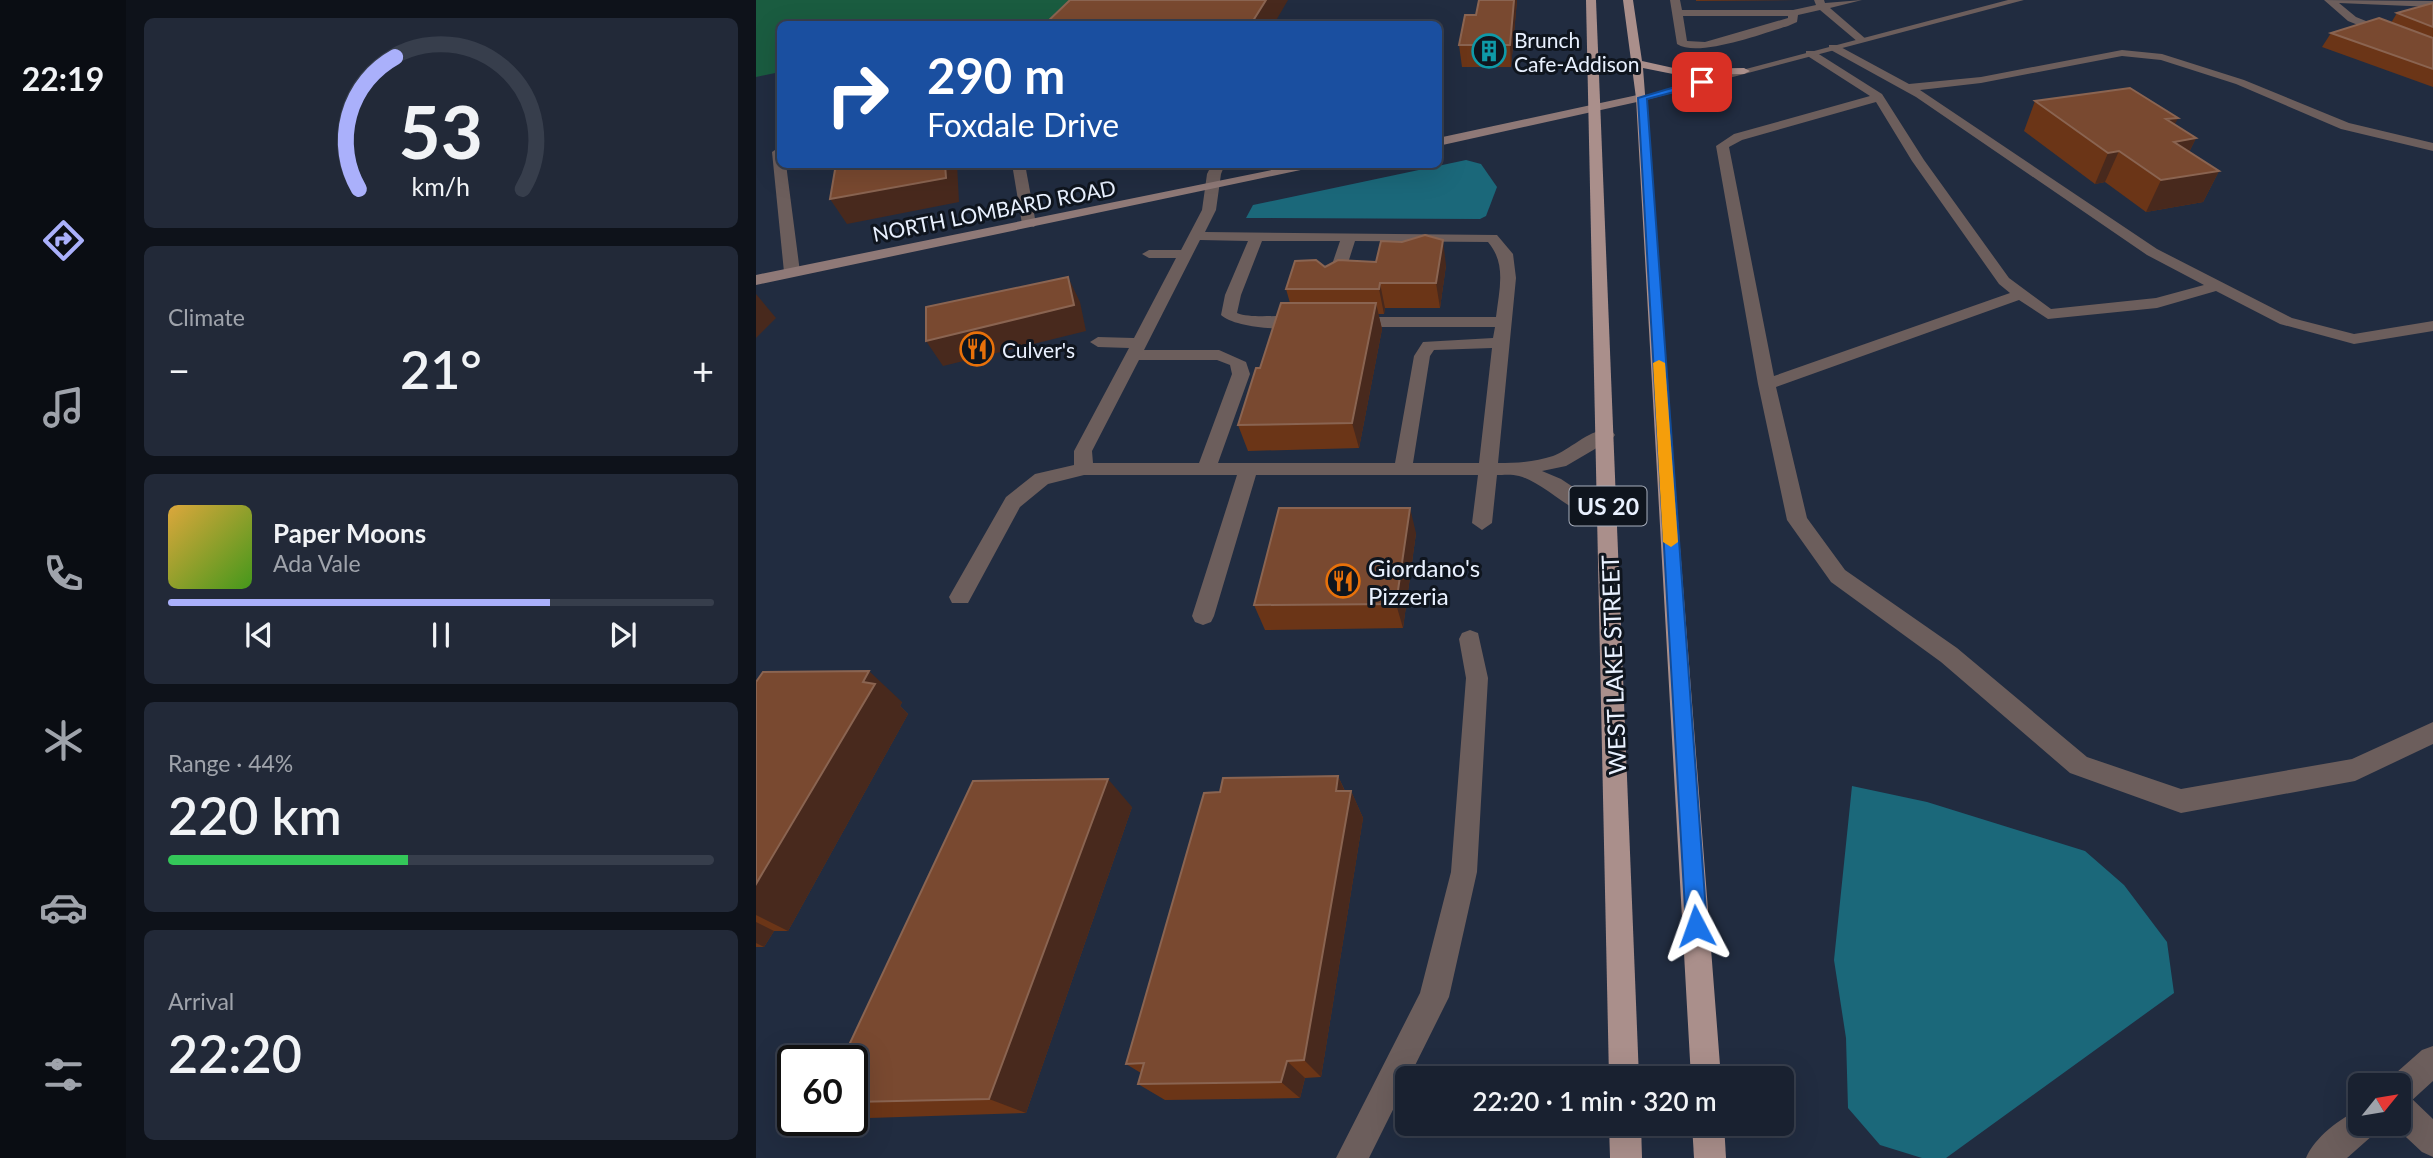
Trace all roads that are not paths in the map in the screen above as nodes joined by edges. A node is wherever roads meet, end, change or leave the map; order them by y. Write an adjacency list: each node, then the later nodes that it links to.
1 (1591, 0): 20 (main road, WEST LAKE STREET / US 20)
2 (1628, 0): 15 (main road, US 20)
3 (1675, 0): 9 (street)
4 (1857, 0): 7 (street)
5 (2019, 0): 11 (street)
6 (2331, 0): 8 (street); 13 (street)
7 (1820, 4): 10 (street); 11 (street)
8 (2433, 4)
9 (1677, 13): 10 (street); 10 (street)
10 (1793, 13)
11 (1862, 40): 12 (street)
12 (1833, 47): 14 (street); 17 (street)
13 (2433, 52)
14 (1810, 53): 16 (street); 18 (street)
15 (1637, 63): 16 (main road); 19 (main road, US 20)
16 (1744, 71): 19 (street)
17 (1905, 88): 22 (street); 37 (street)
18 (1878, 96): 38 (street); 44 (street)
19 (1642, 98): 20 (street); 60 (main road, US 20)
20 (1595, 110): 21 (street); 45 (main road, WEST LAKE STREET / US 20)
21 (1442, 141)
22 (2433, 148)
23 (781, 168): 34 (street)
24 (1019, 168): 28 (street)
25 (1217, 168): 27 (street)
26 (1303, 168): 27 (street, NORTH LOMBARD ROAD)
27 (1214, 186): 28 (street, NORTH LOMBARD ROAD); 29 (street)
28 (1029, 224): 34 (street, NORTH LOMBARD ROAD)
29 (1195, 236): 30 (street); 33 (street)
30 (1257, 236): 31 (street); 39 (street)
31 (1349, 237): 36 (street); 39 (street)
32 (1149, 254): 33 (street)
33 (1186, 254): 43 (street)
34 (792, 272): 35 (street, NORTH LOMBARD ROAD)
35 (756, 279)
36 (1333, 285)
37 (2218, 286): 38 (street); 40 (street)
38 (2021, 294): 44 (street)
39 (1503, 322): 42 (street)
40 (2433, 326)
41 (1098, 342): 43 (street)
42 (1501, 343): 49 (street); 50 (street)
43 (1136, 349): 46 (street); 47 (street)
44 (1767, 384): 57 (street)
45 (1606, 435): 51 (street); 52 (main road, WEST LAKE STREET / US 20)
46 (1084, 469): 47 (street); 54 (street)
47 (1206, 469): 48 (street)
48 (1248, 469): 49 (street); 55 (street)
49 (1404, 469): 50 (street)
50 (1488, 469): 51 (street); 53 (street)
51 (1521, 469): 52 (street)
52 (1608, 520): 59 (main road, WEST LAKE STREET / US 20)
53 (1482, 523)
54 (960, 597)
55 (1203, 616)
56 (1470, 639): 67 (street)
57 (2433, 732)
58 (2433, 1061): 61 (street)
59 (1624, 1066)
60 (1705, 1066)
61 (2412, 1080)
62 (2412, 1121): 66 (street)
63 (1625, 1136): 68 (main road)
64 (1709, 1136): 69 (main road)
65 (2348, 1136): 70 (street)
66 (2433, 1142)
67 (1352, 1158)
68 (1626, 1158)
69 (1710, 1158)
70 (2322, 1158)

